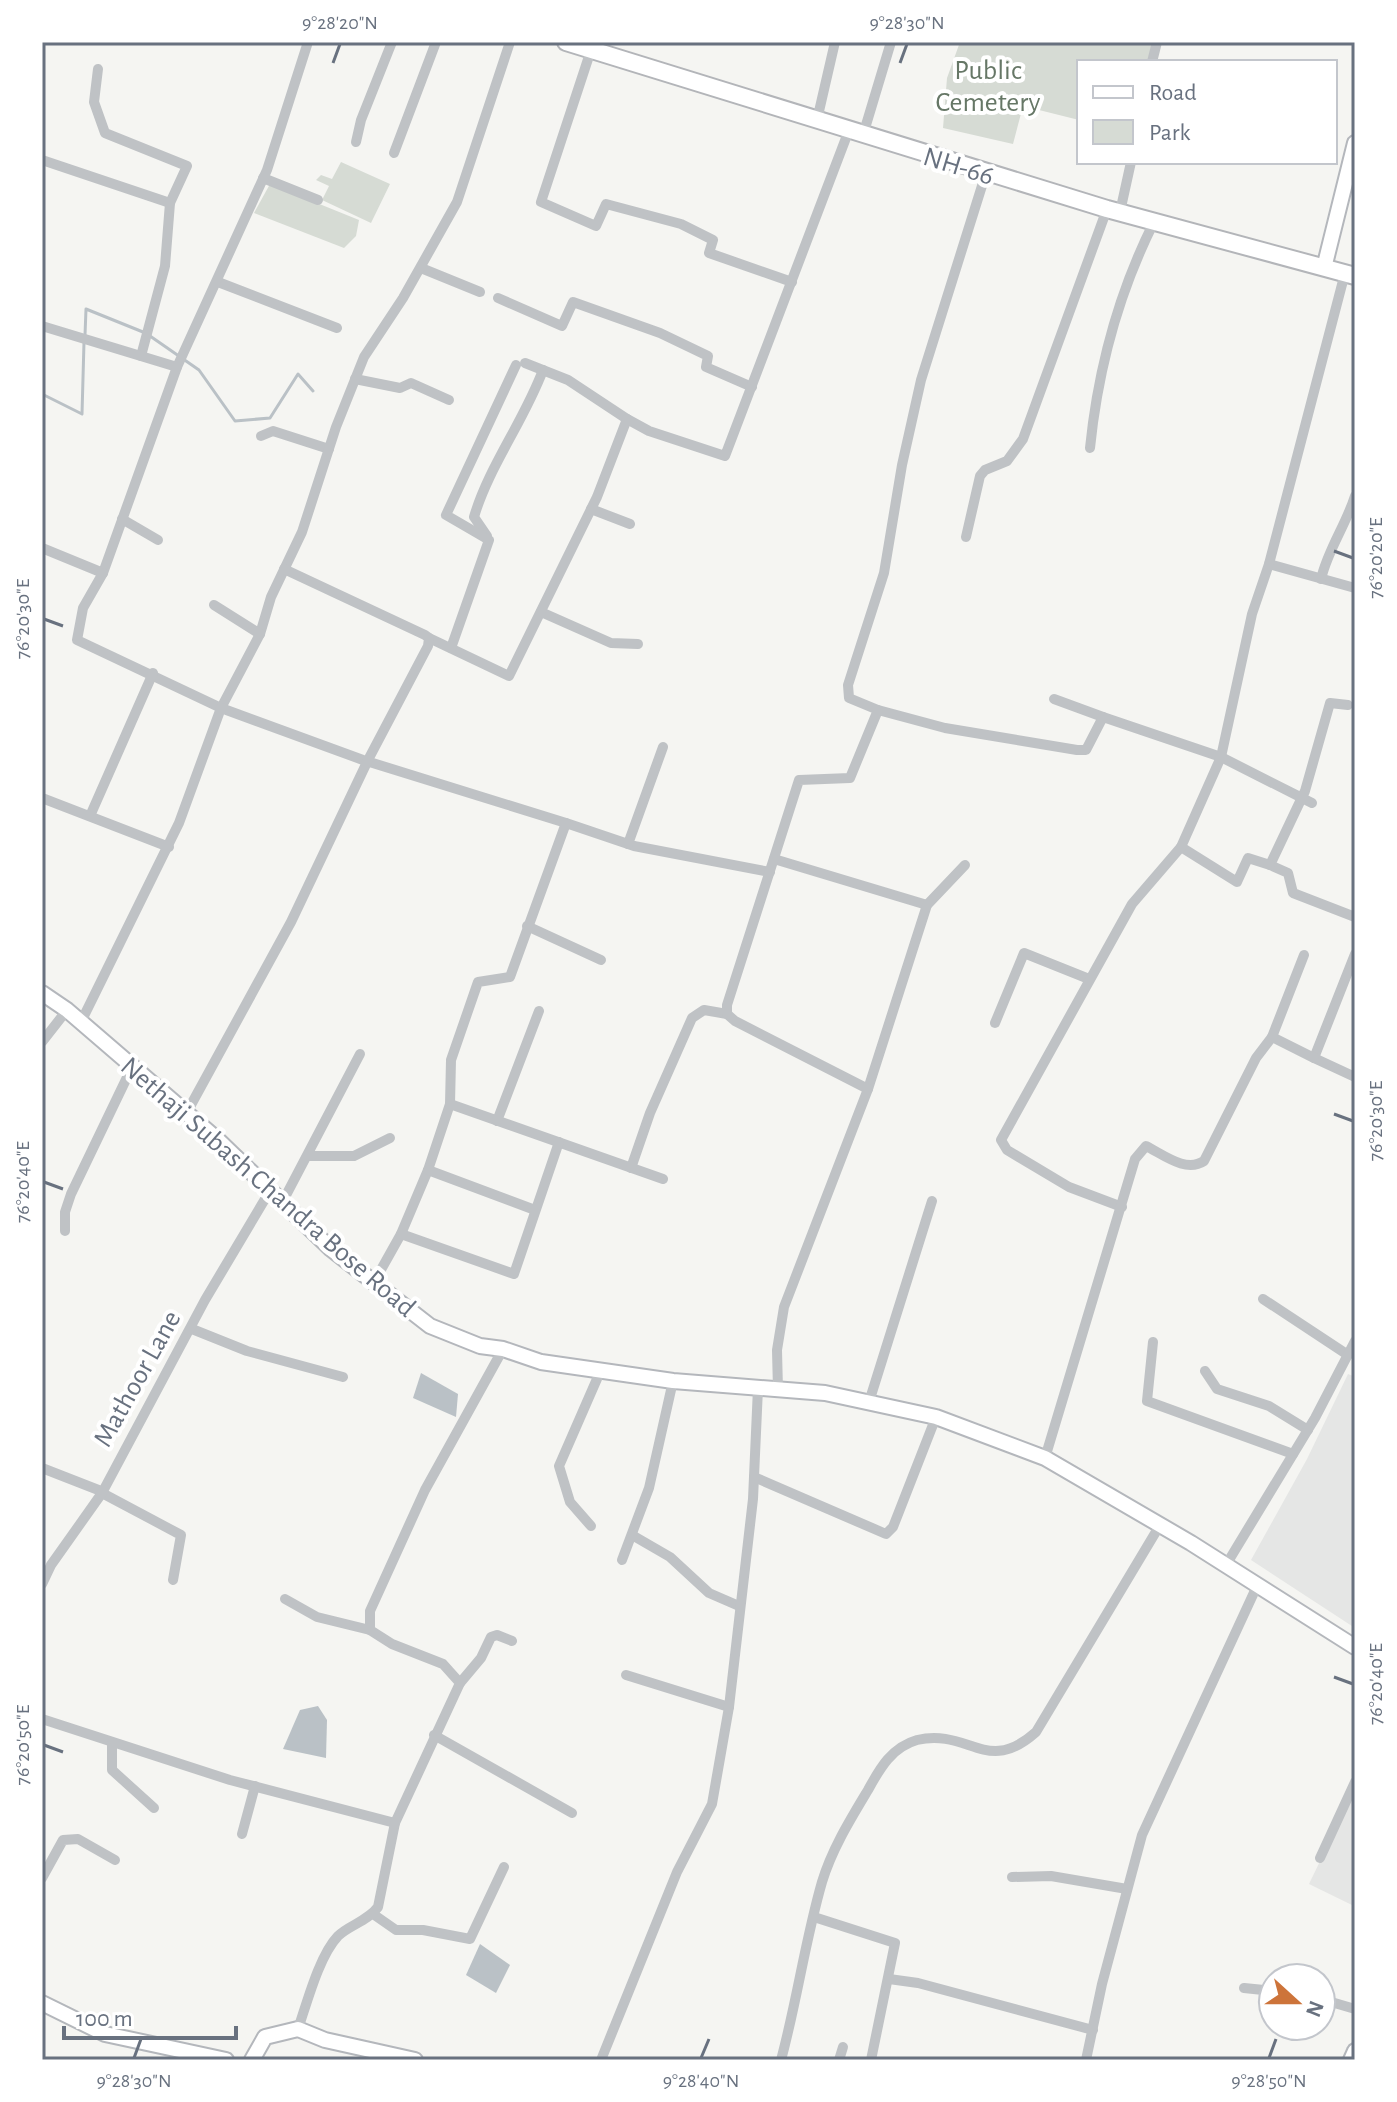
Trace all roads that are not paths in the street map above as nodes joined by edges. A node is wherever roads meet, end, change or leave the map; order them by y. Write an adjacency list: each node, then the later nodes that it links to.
1 (308, 42): 19 (street)
2 (392, 42): 12 (street)
3 (436, 42): 14 (street)
4 (510, 42): 24 (street)
5 (566, 42): 8 (main road, NH-66)
6 (835, 42): 10 (street)
7 (891, 42): 11 (street)
8 (591, 50): 10 (main road, NH-66); 28 (street)
9 (98, 69): 21 (street)
10 (817, 120): 11 (main road, NH-66)
11 (856, 133): 18 (main road, NH-66); 28 (street)
12 (356, 142)
13 (1355, 143): 16 (main road)
14 (394, 153)
15 (42, 160): 21 (street)
16 (1353, 160): 25 (main road)
17 (1130, 164): 22 (street)
18 (986, 173): 22 (main road, NH-66); 66 (street)
19 (263, 178): 20 (street); 27 (street)
20 (318, 200)
21 (170, 203): 33 (street)
22 (1113, 210): 23 (main road, NH-66); 47 (street)
23 (1154, 222): 25 (main road, NH-66); 41 (street)
24 (421, 268): 29 (street); 36 (street)
25 (1324, 268): 26 (main road, NH-66)
26 (1350, 275): 51 (street)
27 (218, 282): 32 (street); 34 (street)
28 (792, 282): 37 (street)
29 (480, 292)
30 (498, 298): 37 (street)
31 (42, 326): 33 (street)
32 (337, 328)
33 (141, 356): 34 (street)
34 (177, 367): 45 (street)
35 (543, 370): 39 (street); 49 (street); 49 (street)
36 (355, 379): 38 (street); 42 (street)
37 (752, 387): 39 (street)
38 (449, 400)
39 (627, 419): 44 (street)
40 (261, 436): 42 (street)
41 (1090, 448)
42 (329, 449): 52 (street)
43 (1355, 496): 54 (street)
44 (591, 509): 46 (street); 57 (street)
45 (122, 519): 48 (street); 53 (street)
46 (630, 524)
47 (966, 537)
48 (158, 540)
49 (489, 540): 61 (street)
50 (42, 548): 53 (street)
51 (1269, 564): 54 (street); 69 (street)
52 (284, 569): 58 (street); 59 (street)
53 (103, 573): 62 (street)
54 (1321, 579): 55 (street)
55 (1355, 588)
56 (214, 605): 58 (street)
57 (541, 612): 60 (street); 61 (street)
58 (260, 634): 65 (street)
59 (429, 638): 61 (street); 70 (street)
60 (638, 644)
61 (451, 648)
62 (153, 673): 65 (street); 73 (street)
63 (1054, 699): 67 (street)
64 (1348, 705): 72 (street)
65 (221, 708): 70 (street); 76 (street)
66 (878, 710): 67 (street); 78 (street)
67 (1103, 717): 69 (street)
68 (663, 747): 75 (street)
69 (1221, 757): 72 (street); 77 (street)
70 (368, 760): 74 (street); 103 (street)
71 (42, 798): 73 (street)
72 (1307, 800): 80 (street)
73 (90, 816): 76 (street)
74 (566, 823): 75 (street); 84 (street)
75 (628, 844): 81 (street)
76 (169, 847): 93 (street)
77 (1181, 847): 80 (street); 88 (street)
78 (774, 859): 81 (street); 82 (street)
79 (965, 865): 82 (street)
80 (1270, 865): 83 (street)
81 (770, 872): 92 (street)
82 (927, 905): 101 (street)
83 (1355, 917)
84 (527, 926): 87 (street); 102 (street)
85 (1355, 954): 98 (street)
86 (1304, 955): 95 (street)
87 (601, 960)
88 (1089, 979): 94 (street); 114 (street)
89 (42, 993): 90 (main road, Nethaji Subash Chandra Bose Road)
90 (67, 1010): 93 (main road, Nethaji Subash Chandra Bose Road); 96 (street)
91 (539, 1011): 104 (street)
92 (727, 1014): 101 (street); 108 (street)
93 (81, 1022): 99 (main road, Nethaji Subash Chandra Bose Road)
94 (995, 1023)
95 (1272, 1037): 98 (street); 114 (street)
96 (42, 1042)
97 (360, 1054): 107 (street)
98 (1314, 1058): 100 (street)
99 (132, 1067): 103 (main road, Nethaji Subash Chandra Bose Road); 116 (street)
100 (1355, 1077)
101 (868, 1089): 130 (street)
102 (450, 1104): 104 (street); 109 (street)
103 (186, 1114): 111 (main road, Nethaji Subash Chandra Bose Road)
104 (497, 1121): 106 (street)
105 (390, 1138): 107 (street)
106 (559, 1142): 108 (street); 115 (street)
107 (309, 1156): 112 (street)
108 (631, 1168): 110 (street)
109 (428, 1170): 115 (street); 117 (street)
110 (663, 1179)
111 (271, 1189): 112 (main road, Nethaji Subash Chandra Bose Road); 120 (street, Mathoor Lane)
112 (283, 1201): 118 (main road, Nethaji Subash Chandra Bose Road)
113 (932, 1201): 131 (street)
114 (1122, 1207): 135 (street)
115 (535, 1210): 117 (street)
116 (65, 1231)
117 (401, 1234): 118 (street)
118 (373, 1284): 123 (main road, Nethaji Subash Chandra Bose Road)
119 (1263, 1299): 124 (street)
120 (192, 1329): 127 (street); 138 (street, Mathoor Lane)
121 (1355, 1341): 124 (street)
122 (1153, 1342): 134 (street)
123 (503, 1349): 126 (main road, Nethaji Subash Chandra Bose Road); 149 (street)
124 (1348, 1355): 133 (street)
125 (1205, 1371): 133 (street)
126 (600, 1372): 128 (main road, Nethaji Subash Chandra Bose Road); 140 (street)
127 (343, 1377)
128 (673, 1381): 129 (main road, Nethaji Subash Chandra Bose Road); 141 (street)
129 (758, 1388): 130 (main road, Nethaji Subash Chandra Bose Road); 137 (street)
130 (778, 1390): 131 (main road, Nethaji Subash Chandra Bose Road)
131 (869, 1402): 132 (main road, Nethaji Subash Chandra Bose Road)
132 (936, 1417): 135 (main road, Nethaji Subash Chandra Bose Road); 137 (street)
133 (1308, 1430): 134 (street)
134 (1293, 1454): 143 (street)
135 (1045, 1458): 139 (main road, Nethaji Subash Chandra Bose Road)
136 (42, 1468): 138 (street)
137 (754, 1477): 148 (street)
138 (102, 1492): 144 (street); 145 (street, Mathoor Lane)
139 (1160, 1525): 143 (main road, Nethaji Subash Chandra Bose Road); 171 (street)
140 (591, 1526)
141 (632, 1535): 142 (street); 148 (street)
142 (622, 1560)
143 (1226, 1565): 146 (main road, Nethaji Subash Chandra Bose Road)
144 (173, 1580)
145 (42, 1584)
146 (1257, 1586): 151 (main road, Nethaji Subash Chandra Bose Road); 169 (street)
147 (285, 1599): 149 (street)
148 (739, 1606): 154 (street)
149 (370, 1630): 153 (street)
150 (512, 1641): 153 (street)
151 (1355, 1647)
152 (626, 1675): 154 (street)
153 (460, 1683): 156 (street)
154 (729, 1707): 183 (street)
155 (42, 1719): 157 (street)
156 (434, 1735): 161 (street); 162 (street)
157 (112, 1743): 159 (street); 160 (street)
158 (1355, 1782): 164 (street)
159 (255, 1786): 162 (street); 163 (street)
160 (154, 1808)
161 (572, 1813)
162 (395, 1823): 170 (street)
163 (242, 1834)
164 (1320, 1858)
165 (115, 1860): 168 (street)
166 (504, 1867): 170 (street)
167 (1012, 1877): 169 (street)
168 (42, 1878)
169 (1127, 1889): 177 (street)
170 (373, 1914): 176 (street)
171 (814, 1917): 172 (street); 184 (street)
172 (889, 1979): 177 (street); 186 (street)
173 (1244, 1988): 174 (street)
174 (1257, 1989)
175 (42, 2003): 180 (main road)
176 (298, 2029): 181 (main road); 182 (main road)
177 (1093, 2030): 187 (street)
178 (843, 2047): 185 (street)
179 (1355, 2051): 188 (main road)
180 (226, 2060)
181 (252, 2060)
182 (415, 2060)
183 (601, 2060)
184 (781, 2060)
185 (839, 2060)
186 (871, 2060)
187 (1086, 2060)
188 (1351, 2060)

